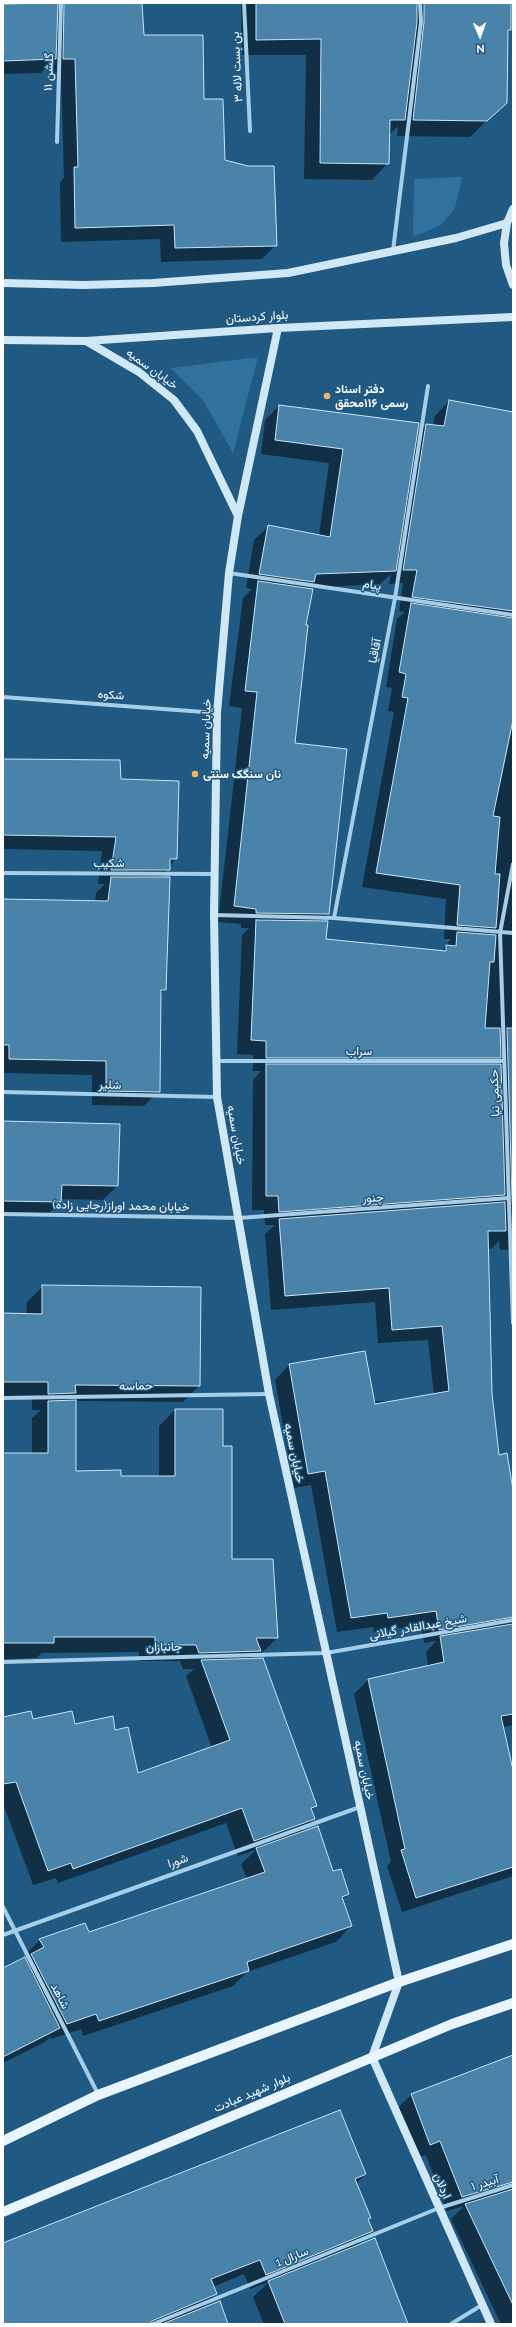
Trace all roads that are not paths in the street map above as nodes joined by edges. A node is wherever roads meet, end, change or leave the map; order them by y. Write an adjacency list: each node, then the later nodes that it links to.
1 (61, 3): 5 (street, گلشن ۱۱)
2 (244, 3): 4 (street, بن بست لاله ۳)
3 (420, 3): 8 (street)
4 (250, 131)
5 (57, 142)
6 (513, 209): 7 (street)
7 (507, 222): 8 (street); 10 (street)
8 (393, 252): 9 (street)
9 (3, 283)
10 (513, 285)
11 (513, 317): 12 (street, بلوار کردستان)
12 (278, 328): 14 (street, بلوار کردستان); 16 (street)
13 (3, 340): 14 (street, بلوار کردستان)
14 (86, 341): 16 (street, خیابان سمیه)
15 (428, 386): 18 (street, آقاقیا)
16 (238, 516): 17 (street, خیابان سمیه)
17 (229, 573): 18 (street, پیام); 21 (street, خیابان سمیه)
18 (395, 598): 19 (street, پیام); 26 (street, آقاقیا)
19 (513, 615)
20 (3, 697): 21 (street, شکوه)
21 (217, 713): 24 (street, خیابان سمیه)
22 (513, 864): 27 (street, حکیمی نیا)
23 (3, 873): 24 (street, شکیب)
24 (214, 874): 25 (street, خیابان سمیه)
25 (214, 915): 26 (street); 29 (street, خیابان سمیه)
26 (334, 918): 27 (street)
27 (500, 933): 28 (street); 30 (street, حکیمی نیا)
28 (513, 933)
29 (215, 1061): 30 (street, سراب); 32 (street, خیابان سمیه)
30 (503, 1061): 33 (street, حکیمی نیا)
31 (3, 1092): 32 (street, شلیر)
32 (217, 1097): 37 (street, خیابان سمیه)
33 (507, 1158): 34 (street); 35 (street, حکیمی نیا)
34 (513, 1158)
35 (509, 1198): 37 (street, چنور); 38 (street, حکیمی نیا)
36 (3, 1214): 37 (street, خیابان محمد اوراز(رجایی زاده))
37 (239, 1218): 39 (street, خیابان سمیه)
38 (513, 1323)
39 (269, 1394): 40 (street, حماسه); 42 (street, خیابان سمیه)
40 (3, 1398)
41 (513, 1620): 42 (street, شیخ عبدالقادر گیلانی)
42 (326, 1653): 43 (street, جانبازان); 44 (street, خیابان سمیه)
43 (3, 1662)
44 (360, 1807): 46 (street, شورا); 49 (street, خیابان سمیه)
45 (3, 1907): 46 (street, شاهد)
46 (15, 1929): 47 (street, شورا); 52 (street, شاهد)
47 (3, 1935)
48 (513, 1944): 49 (main road)
49 (399, 1982): 51 (street); 52 (main road)
50 (513, 2003): 51 (main road, بلوار شهید عبادت)
51 (372, 2057): 55 (street, اردلان); 56 (main road, بلوار شهید عبادت)
52 (98, 2095): 53 (main road)
53 (3, 2141)
54 (513, 2185): 55 (street, آبیدر ۱)
55 (439, 2208): 57 (street, اردلان); 58 (street, سارال 1)
56 (3, 2212)
57 (482, 2305): 59 (street); 60 (street, اردلان)
58 (153, 2324)
59 (451, 2324)
60 (491, 2324)

